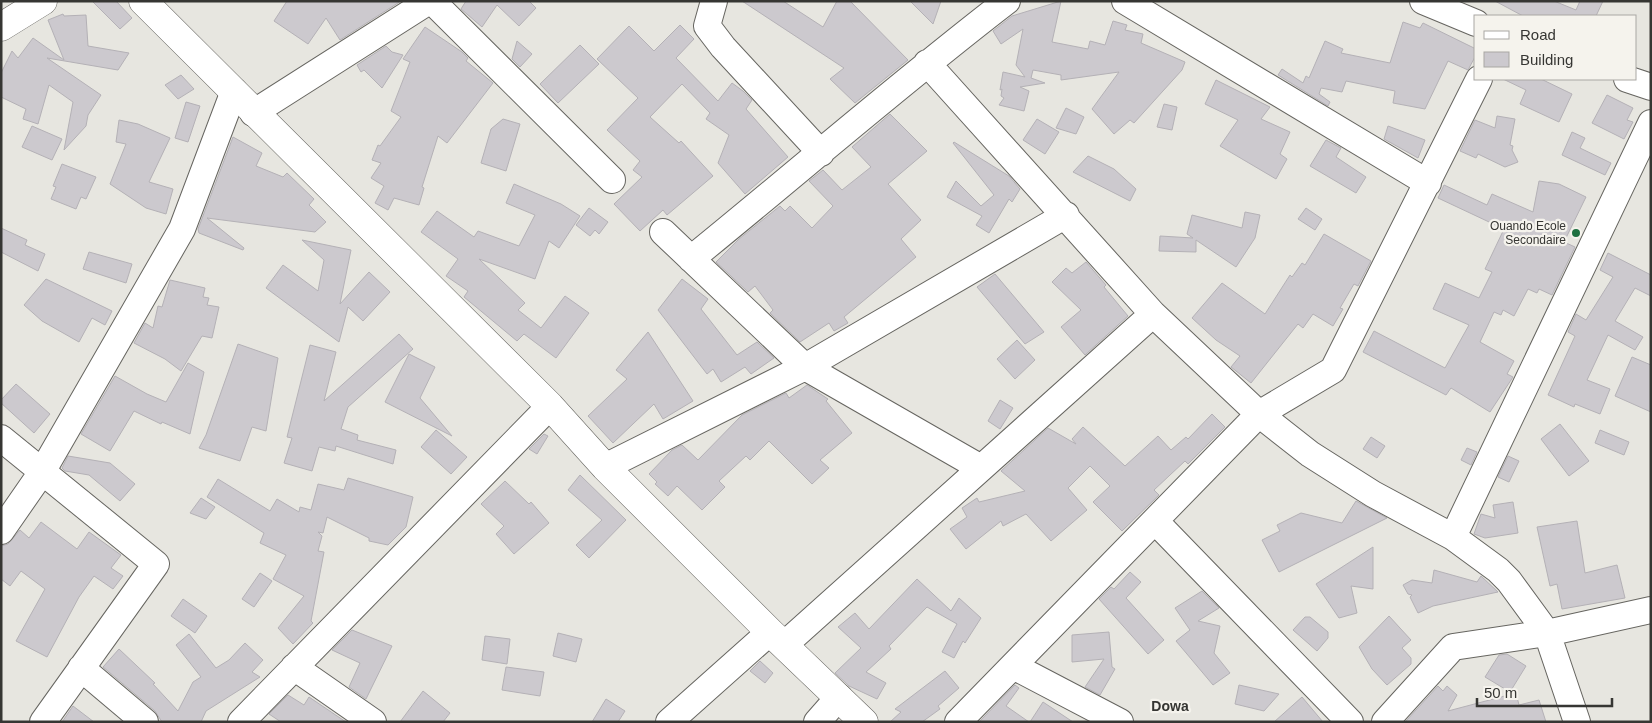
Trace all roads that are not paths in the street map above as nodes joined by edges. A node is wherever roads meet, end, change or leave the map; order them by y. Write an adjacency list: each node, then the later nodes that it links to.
1 (43, 1): 9 (main road)
2 (143, 1): 14 (main road)
3 (430, 1): 15 (street); 18 (street)
4 (714, 1): 17 (street)
5 (1007, 1): 10 (street)
6 (1125, 1): 19 (street)
7 (1424, 1): 8 (street)
8 (1474, 21)
9 (1, 27)
10 (926, 63): 17 (street); 20 (street)
11 (1480, 80): 19 (street)
12 (1631, 80): 13 (street)
13 (1651, 87)
14 (234, 92): 15 (main road); 30 (street)
15 (253, 113): 25 (main road)
16 (1651, 123): 33 (street)
17 (821, 153): 22 (street)
18 (612, 180)
19 (1428, 183): 26 (street)
20 (1066, 215): 23 (street); 24 (street)
21 (663, 232): 22 (street)
22 (692, 259): 24 (street)
23 (1153, 314): 26 (street); 29 (street)
24 (805, 367): 28 (street); 29 (street)
25 (550, 406): 28 (main road); 39 (street)
26 (1259, 414): 31 (street); 33 (street)
27 (1, 438): 30 (street)
28 (605, 467): 36 (main road)
29 (981, 468): 36 (street)
30 (42, 472): 32 (street); 38 (street)
31 (1155, 520): 37 (street); 50 (street)
32 (1, 531)
33 (1453, 537): 35 (street)
34 (1651, 610): 35 (street)
35 (1547, 633): 51 (street); 52 (street)
36 (777, 639): 40 (main road); 45 (street)
37 (1013, 666): 48 (street); 49 (street)
38 (81, 668): 41 (street); 42 (street)
39 (294, 668): 43 (street); 44 (street)
40 (839, 697): 46 (street); 47 (main road)
41 (43, 722)
42 (145, 722)
43 (241, 722)
44 (372, 722)
45 (669, 722)
46 (817, 722)
47 (864, 722)
48 (958, 722)
49 (1120, 722)
50 (1350, 722)
51 (1385, 722)
52 (1577, 722)

